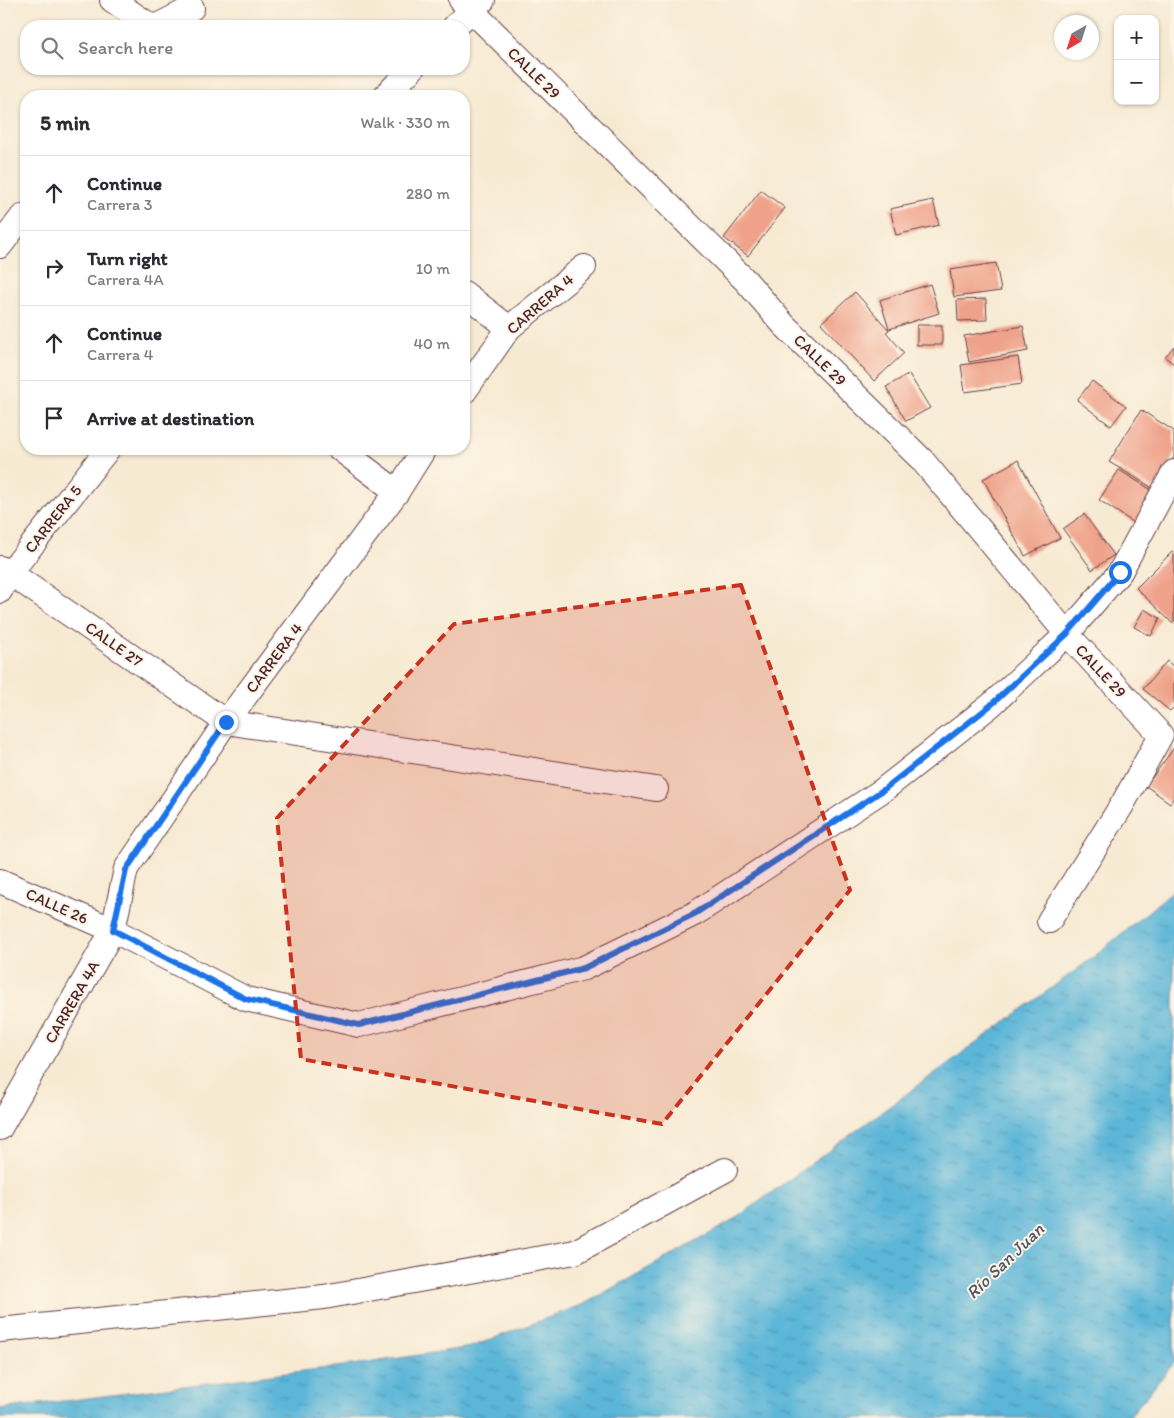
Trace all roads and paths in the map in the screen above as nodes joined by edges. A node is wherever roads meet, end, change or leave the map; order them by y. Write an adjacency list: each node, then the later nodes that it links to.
1 (112, 0): 4 (street)
2 (192, 8): 5 (street)
3 (467, 9): 20 (street, CALLE 29)
4 (142, 20)
5 (169, 20)
6 (406, 75): 7 (street)
7 (391, 90)
8 (20, 224): 9 (street)
9 (0, 246)
10 (584, 267): 12 (street, CARRERA 4)
11 (470, 298): 12 (street)
12 (509, 328): 13 (street, CARRERA 4)
13 (470, 383)
14 (103, 455): 19 (street, CARRERA 5)
15 (348, 455): 18 (street)
16 (420, 455): 18 (street, CARRERA 4)
17 (1174, 472): 20 (street, CALLE 26)
18 (397, 492): 21 (street, CARRERA 4)
19 (3, 577): 21 (street, CALLE 27)
20 (1067, 634): 25 (street, CALLE 29); 26 (street, CALLE 26)
21 (226, 722): 22 (street); 23 (street, CARRERA 4)
22 (656, 789)
23 (126, 870): 26 (street, CARRERA 4A)
24 (0, 881): 26 (street, CALLE 26)
25 (1049, 921)
26 (113, 930): 27 (street, CARRERA 4A)
27 (0, 1128)
28 (725, 1170): 29 (street)
29 (0, 1330)

